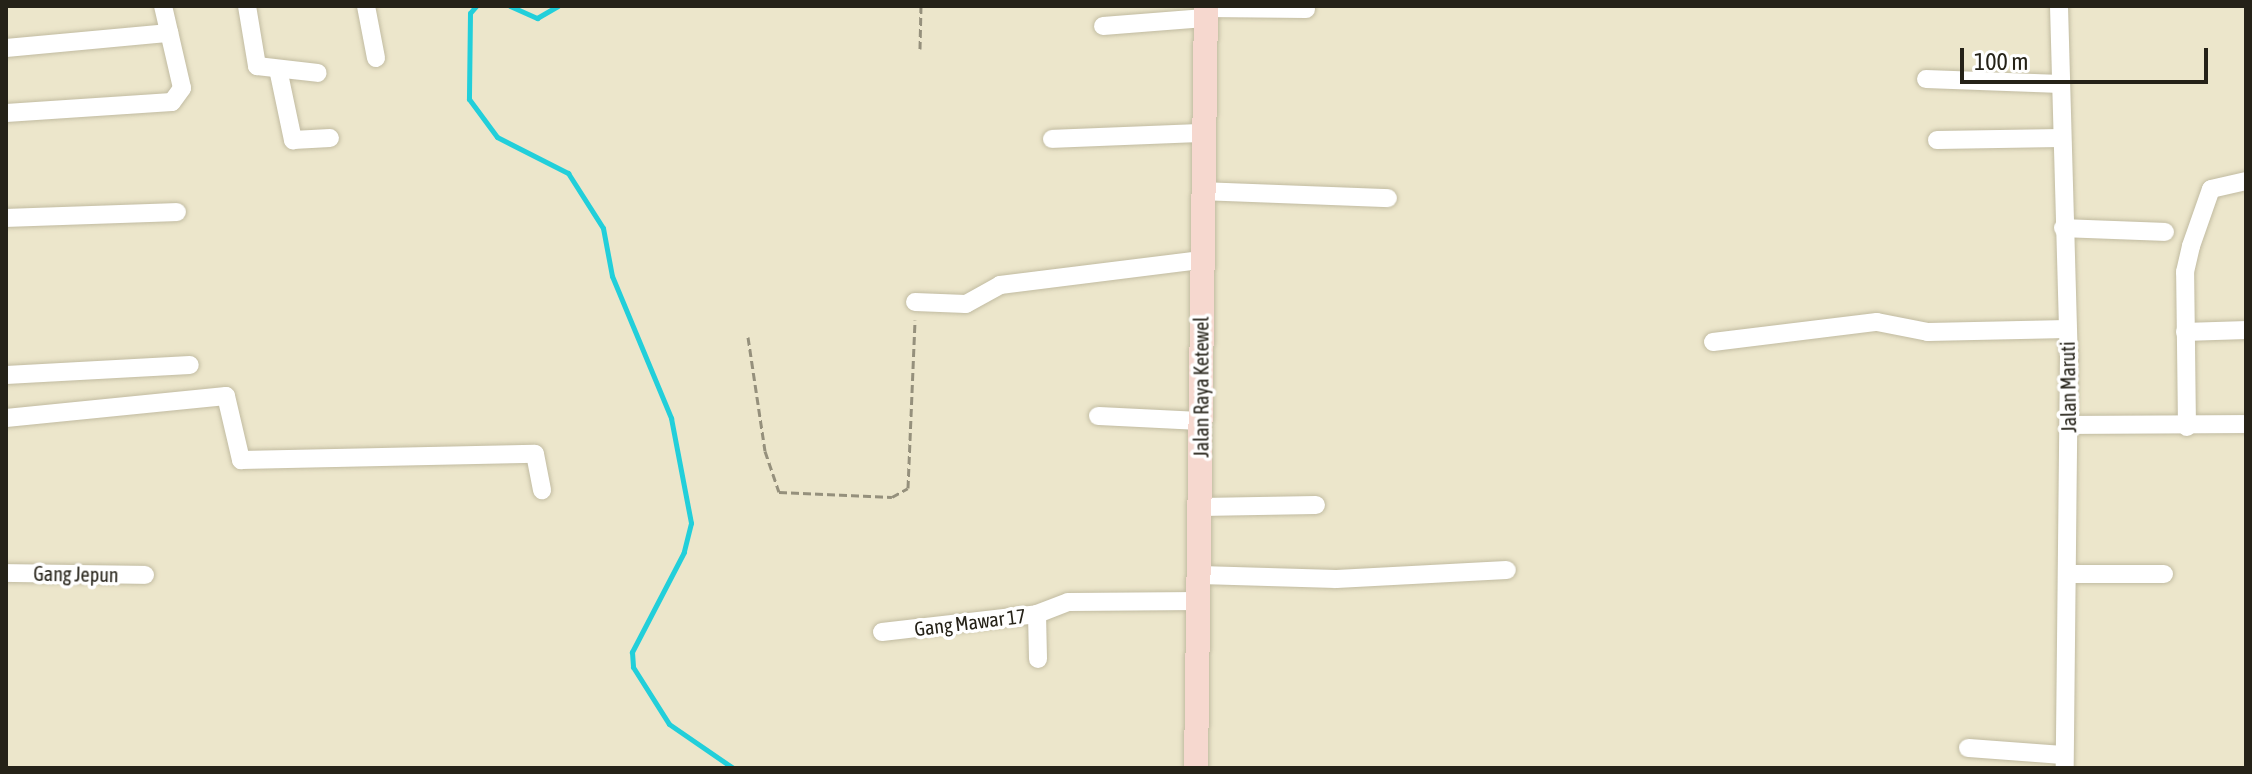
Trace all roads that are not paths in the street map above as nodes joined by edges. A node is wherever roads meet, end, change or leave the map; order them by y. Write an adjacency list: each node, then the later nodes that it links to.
1 (163, 6): 8 (street)
2 (247, 6): 11 (street)
3 (366, 6): 10 (street)
4 (2059, 6): 14 (street, Jalan Maruti)
5 (1306, 9): 6 (street)
6 (1206, 11): 7 (street); 16 (main road, Jalan Raya Ketewel)
7 (1103, 26)
8 (169, 33): 9 (street); 15 (street)
9 (6, 48)
10 (376, 58)
11 (278, 69): 12 (street); 17 (street)
12 (318, 73)
13 (1926, 79): 14 (street)
14 (2061, 84): 18 (street, Jalan Maruti)
15 (6, 113)
16 (1203, 133): 19 (street); 22 (main road, Jalan Raya Ketewel)
17 (330, 138)
18 (2061, 138): 20 (street); 26 (street, Jalan Maruti)
19 (1052, 139)
20 (1937, 140)
21 (2246, 181): 32 (street)
22 (1202, 191): 23 (street); 28 (main road, Jalan Raya Ketewel)
23 (1388, 198)
24 (177, 212): 25 (street)
25 (6, 218)
26 (2063, 228): 27 (street); 30 (street, Jalan Maruti)
27 (2165, 232)
28 (1201, 260): 29 (street); 38 (main road, Jalan Raya Ketewel)
29 (915, 302)
30 (2067, 329): 33 (street); 40 (street, Jalan Maruti)
31 (2246, 330): 32 (street)
32 (2185, 332): 41 (street)
33 (1713, 342)
34 (190, 365): 35 (street)
35 (6, 375)
36 (1098, 416): 38 (street)
37 (6, 418): 42 (street)
38 (1201, 421): 44 (main road, Jalan Raya Ketewel)
39 (2246, 424): 41 (street)
40 (2069, 425): 41 (street); 47 (street, Jalan Maruti)
41 (2187, 427)
42 (542, 490)
43 (1316, 505): 44 (street)
44 (1201, 507): 50 (main road, Jalan Raya Ketewel)
45 (1507, 570): 50 (street)
46 (6, 573): 49 (street, Gang Jepun)
47 (2069, 574): 48 (street); 56 (street, Jalan Maruti)
48 (2164, 574)
49 (145, 575)
50 (1200, 575): 51 (main road, Jalan Raya Ketewel)
51 (1199, 601): 52 (street, Gang Mawar 17); 57 (main road, Jalan Raya Ketewel)
52 (1037, 614): 53 (street, Gang Mawar 17); 54 (street)
53 (882, 632)
54 (1038, 659)
55 (1968, 748): 56 (street)
56 (2065, 762)
57 (1196, 768)

